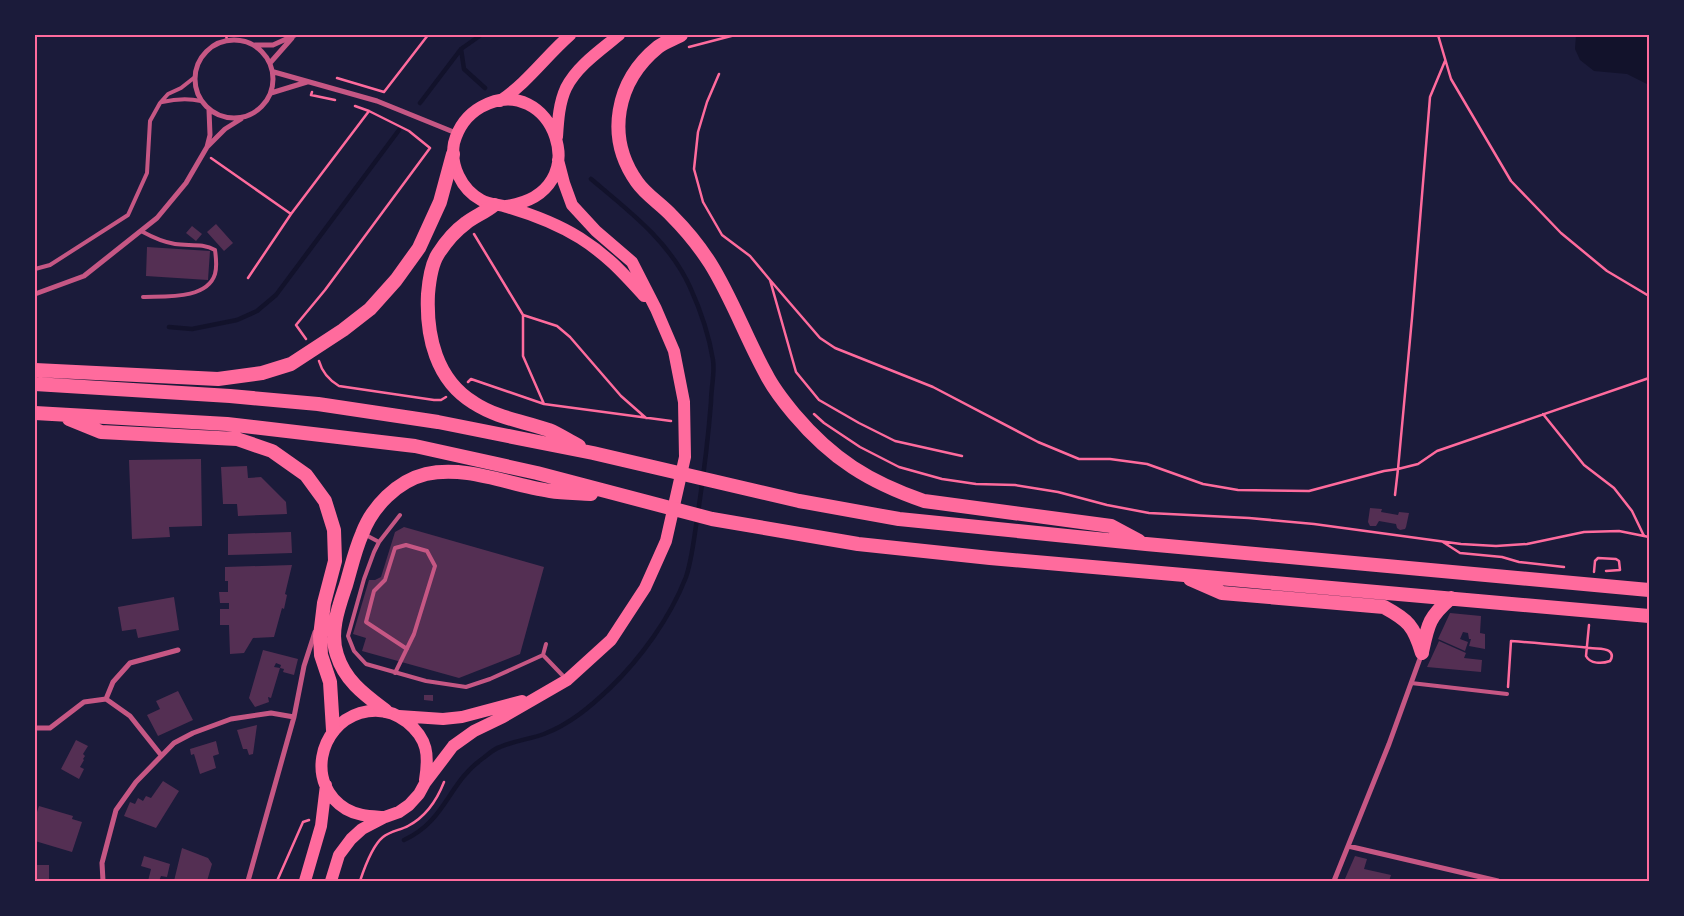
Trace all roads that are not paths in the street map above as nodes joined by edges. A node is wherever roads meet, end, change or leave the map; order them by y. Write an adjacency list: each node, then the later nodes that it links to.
1 (294, 35): 6 (street); 7 (street)
2 (570, 35): 13 (main road)
3 (618, 35): 18 (main road)
4 (226, 38): 6 (street); 9 (street)
5 (683, 42): 37 (highway)
6 (255, 45): 7 (street)
7 (270, 63): 8 (street)
8 (274, 72): 10 (street); 11 (street)
9 (195, 77): 12 (street); 14 (lane)
10 (311, 83): 11 (street); 17 (street)
11 (271, 93): 16 (street)
12 (201, 101): 14 (lane); 15 (street)
13 (500, 101): 17 (main road); 18 (main road)
14 (160, 103): 24 (lane)
15 (209, 110): 16 (street); 19 (street)
16 (243, 118): 19 (street)
17 (457, 133): 20 (main road)
18 (557, 140): 21 (main road)
19 (207, 147): 23 (street)
20 (453, 154): 22 (main road); 28 (highway)
21 (558, 160): 22 (main road); 27 (main road)
22 (500, 206): 27 (main road); 32 (highway)
23 (141, 231): 25 (street); 26 (lane)
24 (35, 269)
25 (35, 294)
26 (143, 297)
27 (656, 309): 49 (main road)
28 (35, 370)
29 (35, 384): 32 (highway)
30 (35, 413): 31 (highway)
31 (56, 415): 33 (highway); 41 (highway)
32 (593, 453): 37 (highway)
33 (633, 499): 35 (highway); 38 (highway)
34 (400, 515): 36 (lane)
35 (362, 533): 36 (lane); 54 (highway)
36 (379, 542): 48 (lane)
37 (1146, 544): 39 (highway)
38 (1178, 573): 40 (highway); 46 (highway)
39 (1649, 590)
40 (1451, 598): 42 (highway); 46 (highway)
41 (324, 603): 55 (street); 57 (highway)
42 (1649, 616)
43 (546, 644): 47 (lane)
44 (178, 650): 53 (street)
45 (407, 650): 45 (lane); 48 (lane)
46 (1422, 653): 50 (street)
47 (543, 655): 48 (lane); 49 (lane)
48 (395, 673)
49 (567, 680): 52 (main road)
50 (1411, 683): 51 (lane); 62 (street)
51 (1507, 694)
52 (537, 697): 54 (main road); 59 (main road)
53 (106, 699): 56 (street); 58 (street)
54 (392, 713): 57 (main road); 59 (main road)
55 (294, 717): 58 (street); 64 (street)
56 (35, 728)
57 (333, 730): 60 (main road)
58 (161, 755): 63 (street)
59 (425, 783): 61 (main road)
60 (326, 786): 61 (main road); 65 (main road)
61 (385, 816): 66 (main road)
62 (1348, 846): 67 (street); 68 (street)
63 (103, 881)
64 (248, 881)
65 (306, 881)
66 (331, 881)
67 (1334, 881)
68 (1498, 881)

